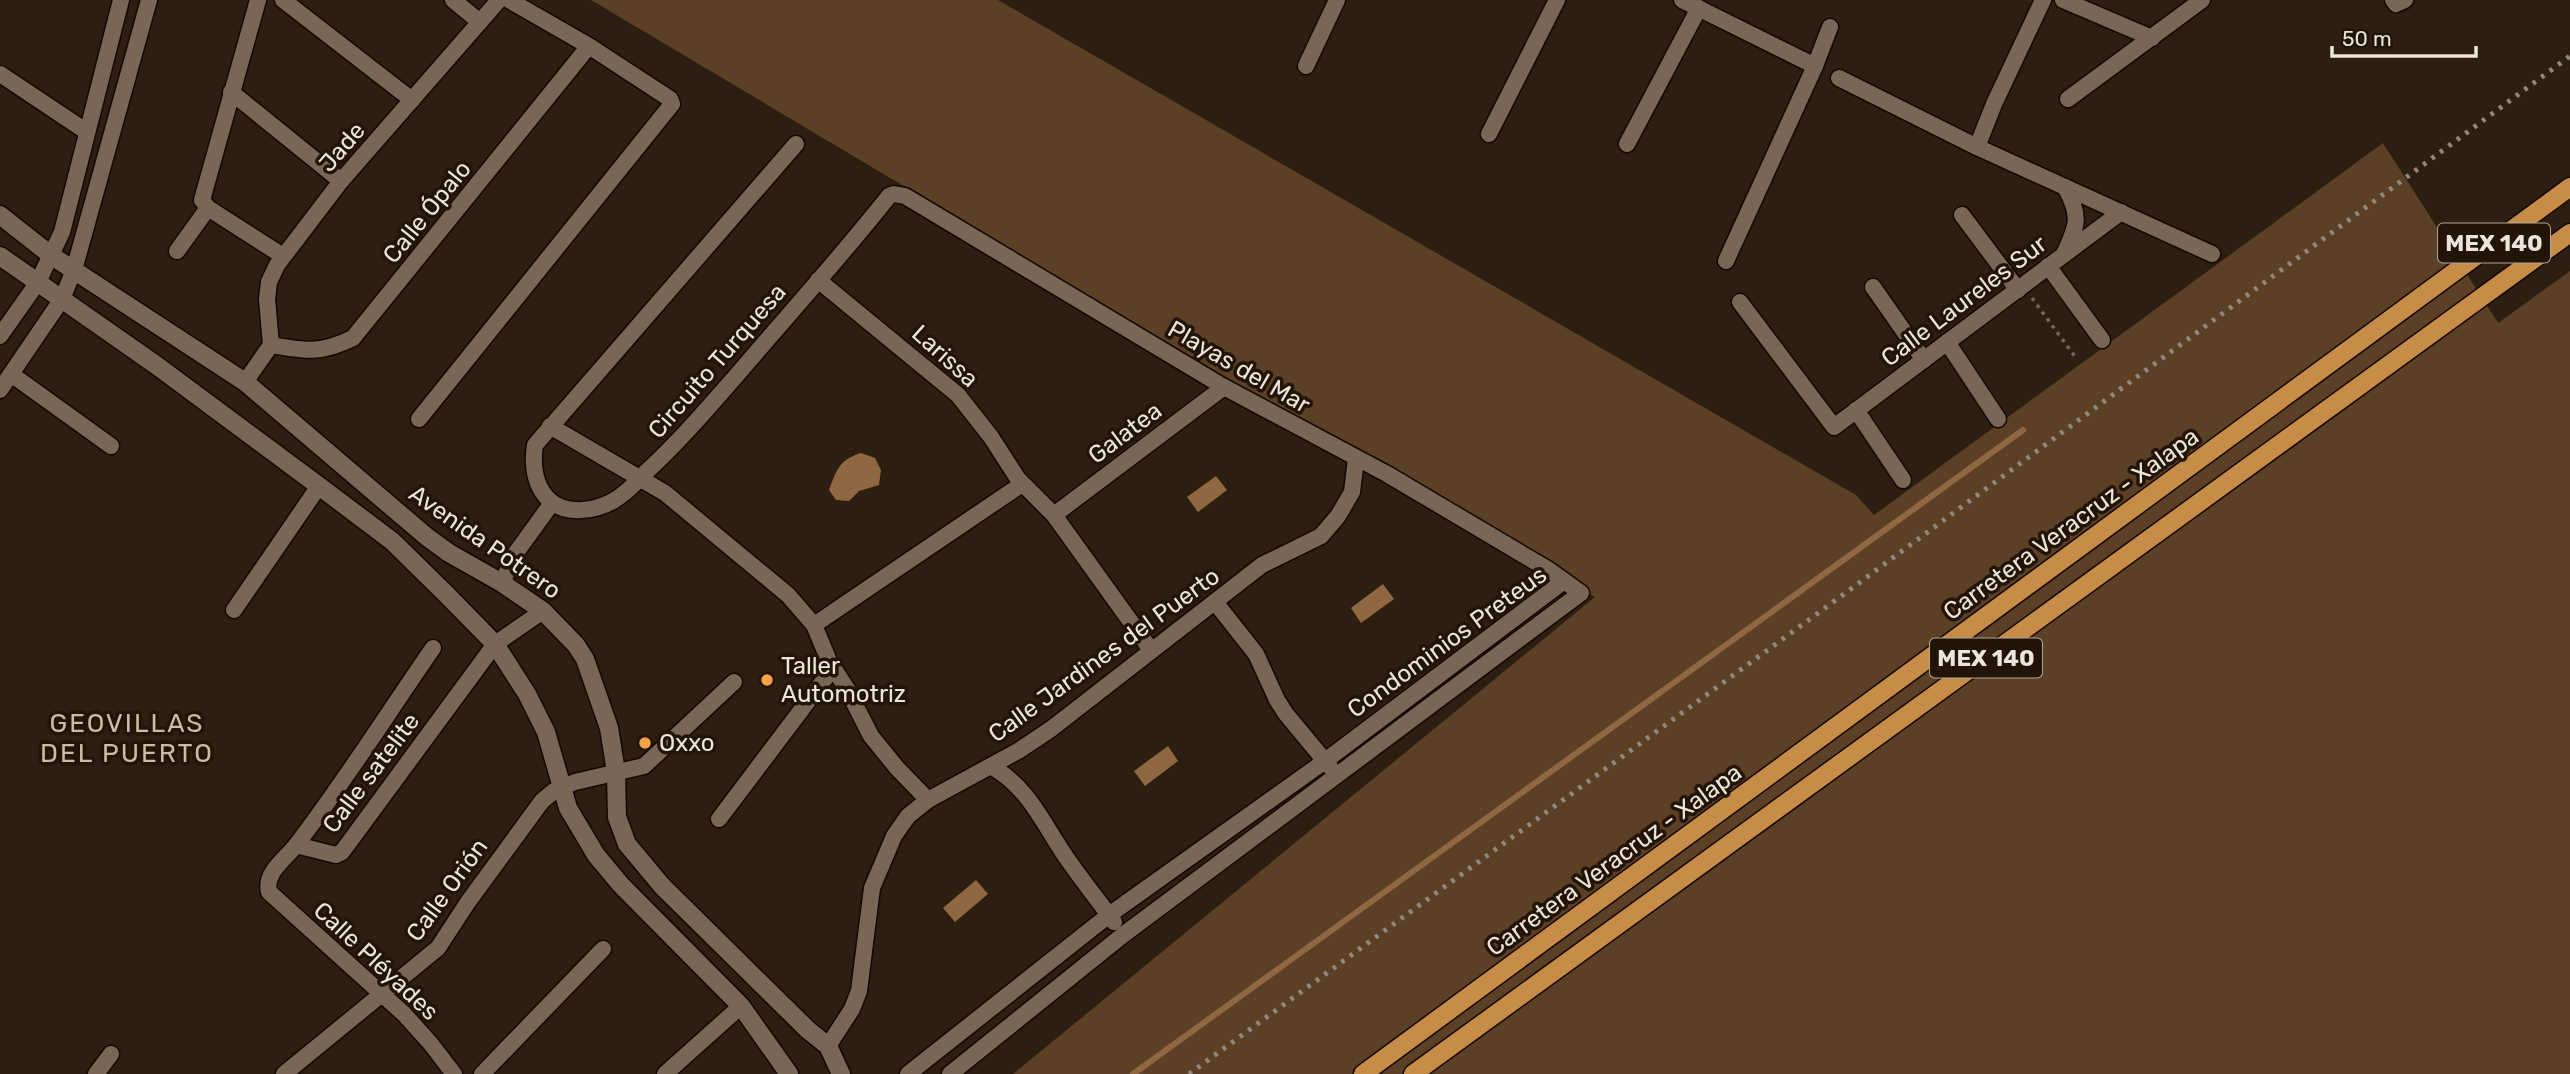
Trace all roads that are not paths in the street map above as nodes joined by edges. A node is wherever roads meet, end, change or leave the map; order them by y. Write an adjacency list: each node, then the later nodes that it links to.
1 (121, 0): 27 (street)
2 (149, 0): 49 (street)
3 (258, 0): 24 (street)
4 (283, 0): 26 (street)
5 (453, 0): 16 (street)
6 (509, 0): 16 (street, Jade); 19 (street)
7 (1337, 0): 20 (street)
8 (1557, 0): 28 (street)
9 (1682, 0): 15 (street)
10 (2043, 0): 31 (street)
11 (2063, 0): 18 (street)
12 (2202, 0): 18 (street)
13 (2393, 0): 14 (street)
14 (2405, 0)
15 (1699, 8): 21 (street); 30 (street)
16 (480, 22): 26 (street, Jade)
17 (1830, 27): 21 (street)
18 (2152, 38): 25 (street)
19 (589, 46): 59 (street, Calle Ópalo); 66 (street)
20 (1306, 66)
21 (1815, 66): 47 (street)
22 (0, 74): 27 (street)
23 (1839, 78): 31 (street)
24 (230, 92): 32 (street); 36 (street)
25 (2068, 99)
26 (412, 100): 32 (street, Jade)
27 (87, 132): 44 (street)
28 (1489, 134)
29 (796, 144): 68 (street)
30 (1627, 144)
31 (1977, 147): 33 (street)
32 (341, 181): 45 (street, Jade)
33 (2065, 187): 37 (street); 46 (street)
34 (2570, 187): 113 (main road, Carretera Veracruz - Xalapa / MEX 140)
35 (891, 195): 50 (street, Circuito Turquesa); 63 (street, Playas del Mar)
36 (208, 208): 41 (street); 45 (street)
37 (2121, 212): 42 (street); 46 (street, Calle Laureles Sur)
38 (0, 215): 44 (street, Avenida Potrero)
39 (1962, 215): 53 (street)
40 (2570, 233): 114 (main road, MEX 140)
41 (177, 251)
42 (2212, 254)
43 (0, 256): 51 (street)
44 (52, 256): 49 (street, Avenida Potrero); 51 (street)
45 (283, 256): 59 (street, Jade)
46 (2063, 256): 48 (street, Calle Laureles Sur)
47 (1726, 261)
48 (2048, 267): 53 (street, Calle Laureles Sur); 57 (street)
49 (74, 270): 54 (street); 62 (street, Avenida Potrero)
50 (818, 280): 71 (street, Circuito Turquesa); 73 (street, Larissa)
51 (38, 282): 54 (street); 56 (street)
52 (1873, 288): 60 (street)
53 (2020, 288): 58 (street, Calle Laureles Sur)
54 (62, 299): 61 (street); 74 (street)
55 (1740, 302): 65 (street, Calle Laureles Sur)
56 (0, 336)
57 (2102, 340)
58 (1947, 342): 60 (street, Calle Laureles Sur); 67 (street)
59 (271, 345): 62 (street)
60 (1924, 360): 65 (street, Calle Laureles Sur)
61 (11, 374): 64 (street); 69 (street)
62 (245, 382): 78 (street, Avenida Potrero)
63 (1224, 387): 70 (street, Playas del Mar); 76 (street, Galatea)
64 (0, 390)
65 (1856, 410): 72 (street)
66 (419, 419)
67 (1998, 419)
68 (551, 425): 71 (street); 75 (street)
69 (111, 446)
70 (1356, 460): 77 (street, Playas del Mar); 79 (street, Calle Jardines del Puerto)
71 (640, 478): 75 (street, Circuito Turquesa); 82 (street)
72 (1903, 480)
73 (1022, 484): 76 (street, Larissa); 82 (street)
74 (319, 486): 80 (street); 83 (street)
75 (552, 503): 78 (street)
76 (1054, 515): 85 (street, Larissa)
77 (1564, 581): 88 (street, Condominios Preteus); 91 (street, Condominios Preteus)
78 (502, 583): 81 (street, Avenida Potrero)
79 (1215, 602): 85 (street, Calle Jardines del Puerto); 88 (street)
80 (233, 610)
81 (544, 611): 83 (street); 90 (street, Avenida Potrero)
82 (814, 625): 86 (street)
83 (495, 644): 92 (street); 95 (street, Calle satelite)
84 (433, 648): 95 (street)
85 (1151, 650): 89 (street, Calle Jardines del Puerto)
86 (833, 668): 93 (street); 94 (street)
87 (734, 682): 90 (street, Calle Orión)
88 (1325, 761): 91 (street); 97 (street, Condominios Preteus)
89 (992, 765): 93 (street, Calle Jardines del Puerto); 97 (street)
90 (616, 772): 92 (street, Calle Orión); 102 (street, Avenida Potrero)
91 (1338, 777): 98 (street, Condominios Preteus)
92 (562, 786): 100 (street, Calle Orión); 101 (street)
93 (928, 800): 102 (street, Calle Jardines del Puerto)
94 (719, 819)
95 (296, 845): 96 (street, Calle satelite)
96 (267, 884): 100 (street, Calle Pléyades)
97 (1109, 915): 98 (street); 111 (street, Condominios Preteus)
98 (1123, 935): 112 (street, Condominios Preteus)
99 (603, 949): 107 (street)
100 (380, 993): 105 (street, Calle Orión); 106 (street, Calle Pléyades)
101 (741, 1006): 108 (street); 109 (street)
102 (828, 1046): 110 (street)
103 (111, 1054): 104 (street)
104 (96, 1074)
105 (284, 1074)
106 (454, 1074)
107 (482, 1074)
108 (665, 1074)
109 (789, 1074)
110 (841, 1074)
111 (908, 1074)
112 (950, 1074)
113 (1363, 1074)
114 (1413, 1074)

